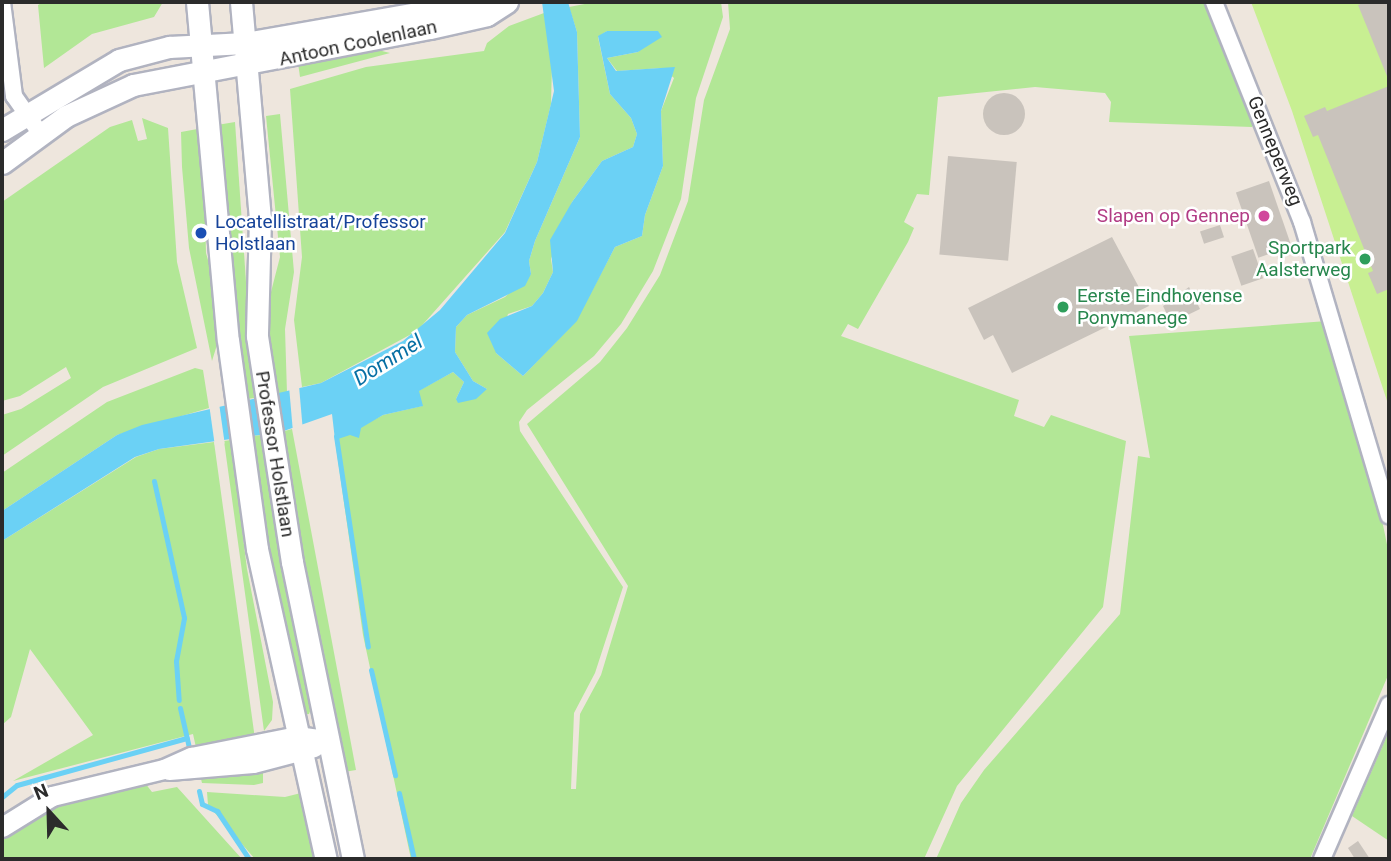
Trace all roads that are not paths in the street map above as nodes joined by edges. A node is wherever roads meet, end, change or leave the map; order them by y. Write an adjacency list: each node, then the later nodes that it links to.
1 (2, 2): 11 (street)
2 (197, 2): 8 (main road, Professor Holstlaan)
3 (241, 2): 7 (main road, Professor Holstlaan)
4 (479, 2): 7 (main road, Antoon Coolenlaan)
5 (507, 2): 9 (main road, Antoon Coolenlaan)
6 (1214, 2): 16 (street, Genneperweg)
7 (245, 43): 8 (main road, Antoon Coolenlaan); 9 (main road, Professor Holstlaan)
8 (202, 46): 10 (main road, Professor Holstlaan); 12 (main road, Antoon Coolenlaan)
9 (246, 65): 10 (main road, Antoon Coolenlaan); 18 (main road, Professor Holstlaan)
10 (205, 72): 14 (main road, Antoon Coolenlaan); 19 (main road, Professor Holstlaan)
11 (6, 74): 12 (street)
12 (25, 113): 13 (main road, Antoon Coolenlaan); 14 (street)
13 (2, 130)
14 (40, 134): 15 (main road, Antoon Coolenlaan)
15 (2, 163)
16 (1388, 508)
17 (1389, 705): 23 (street)
18 (327, 740): 19 (street); 22 (main road, Professor Holstlaan)
19 (299, 745): 20 (street); 21 (main road, Professor Holstlaan)
20 (2, 827)
21 (326, 859)
22 (353, 859)
23 (1322, 859)

